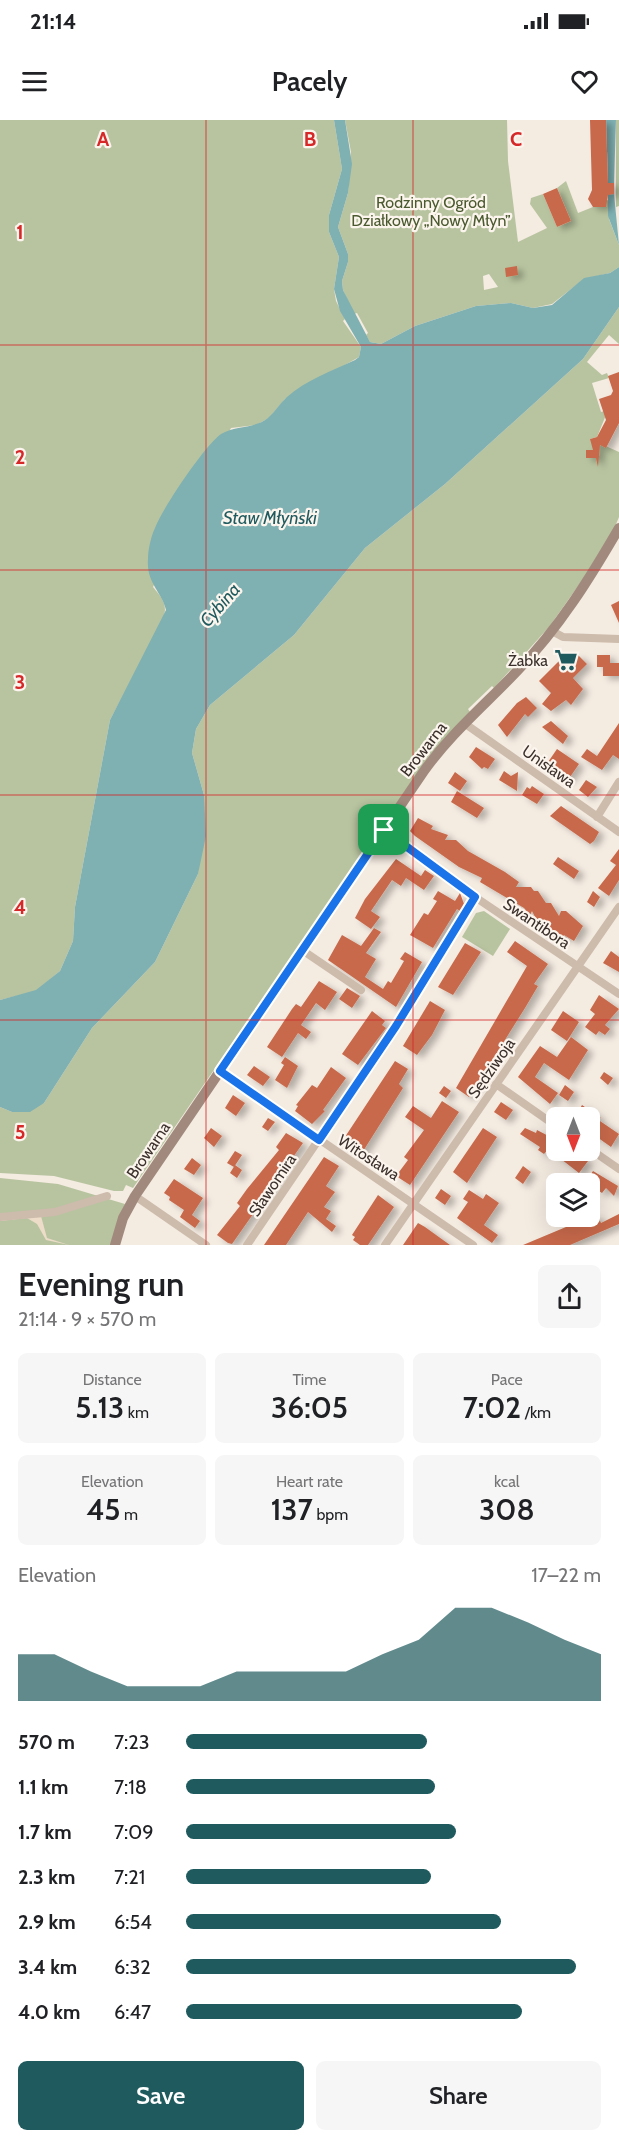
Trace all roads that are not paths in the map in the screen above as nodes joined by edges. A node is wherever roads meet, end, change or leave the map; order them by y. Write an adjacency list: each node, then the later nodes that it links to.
1 (619, 528): 2 (street, Browarna)
2 (552, 631): 3 (street); 4 (street, Browarna)
3 (619, 639)
4 (464, 723): 6 (street, Unisława); 7 (street, Browarna)
5 (619, 782): 6 (street)
6 (597, 817): 8 (street, Unisława)
7 (384, 830): 9 (street, Swantibora); 11 (street, Browarna)
8 (619, 832)
9 (475, 897): 12 (street, Swantibora); 18 (street, Sławomira)
10 (619, 907): 12 (street, Sędziwoja)
11 (302, 950): 13 (street); 15 (street, Browarna)
12 (577, 966): 14 (street, Swantibora); 16 (street, Sędziwoja)
13 (361, 990)
14 (619, 994)
15 (220, 1071): 18 (street, Witosława); 22 (street, Browarna)
16 (496, 1084): 17 (street); 23 (street, Sędziwoja)
17 (546, 1119)
18 (319, 1140): 23 (street, Witosława); 27 (street, Sławomira)
19 (600, 1156): 20 (street)
20 (619, 1169)
21 (107, 1196): 24 (street)
22 (135, 1196): 25 (street, Browarna); 26 (street)
23 (414, 1203): 28 (street, Sędziwoja); 29 (street, Witosława)
24 (0, 1217)
25 (115, 1245)
26 (206, 1245)
27 (247, 1245)
28 (385, 1245)
29 (473, 1245)

